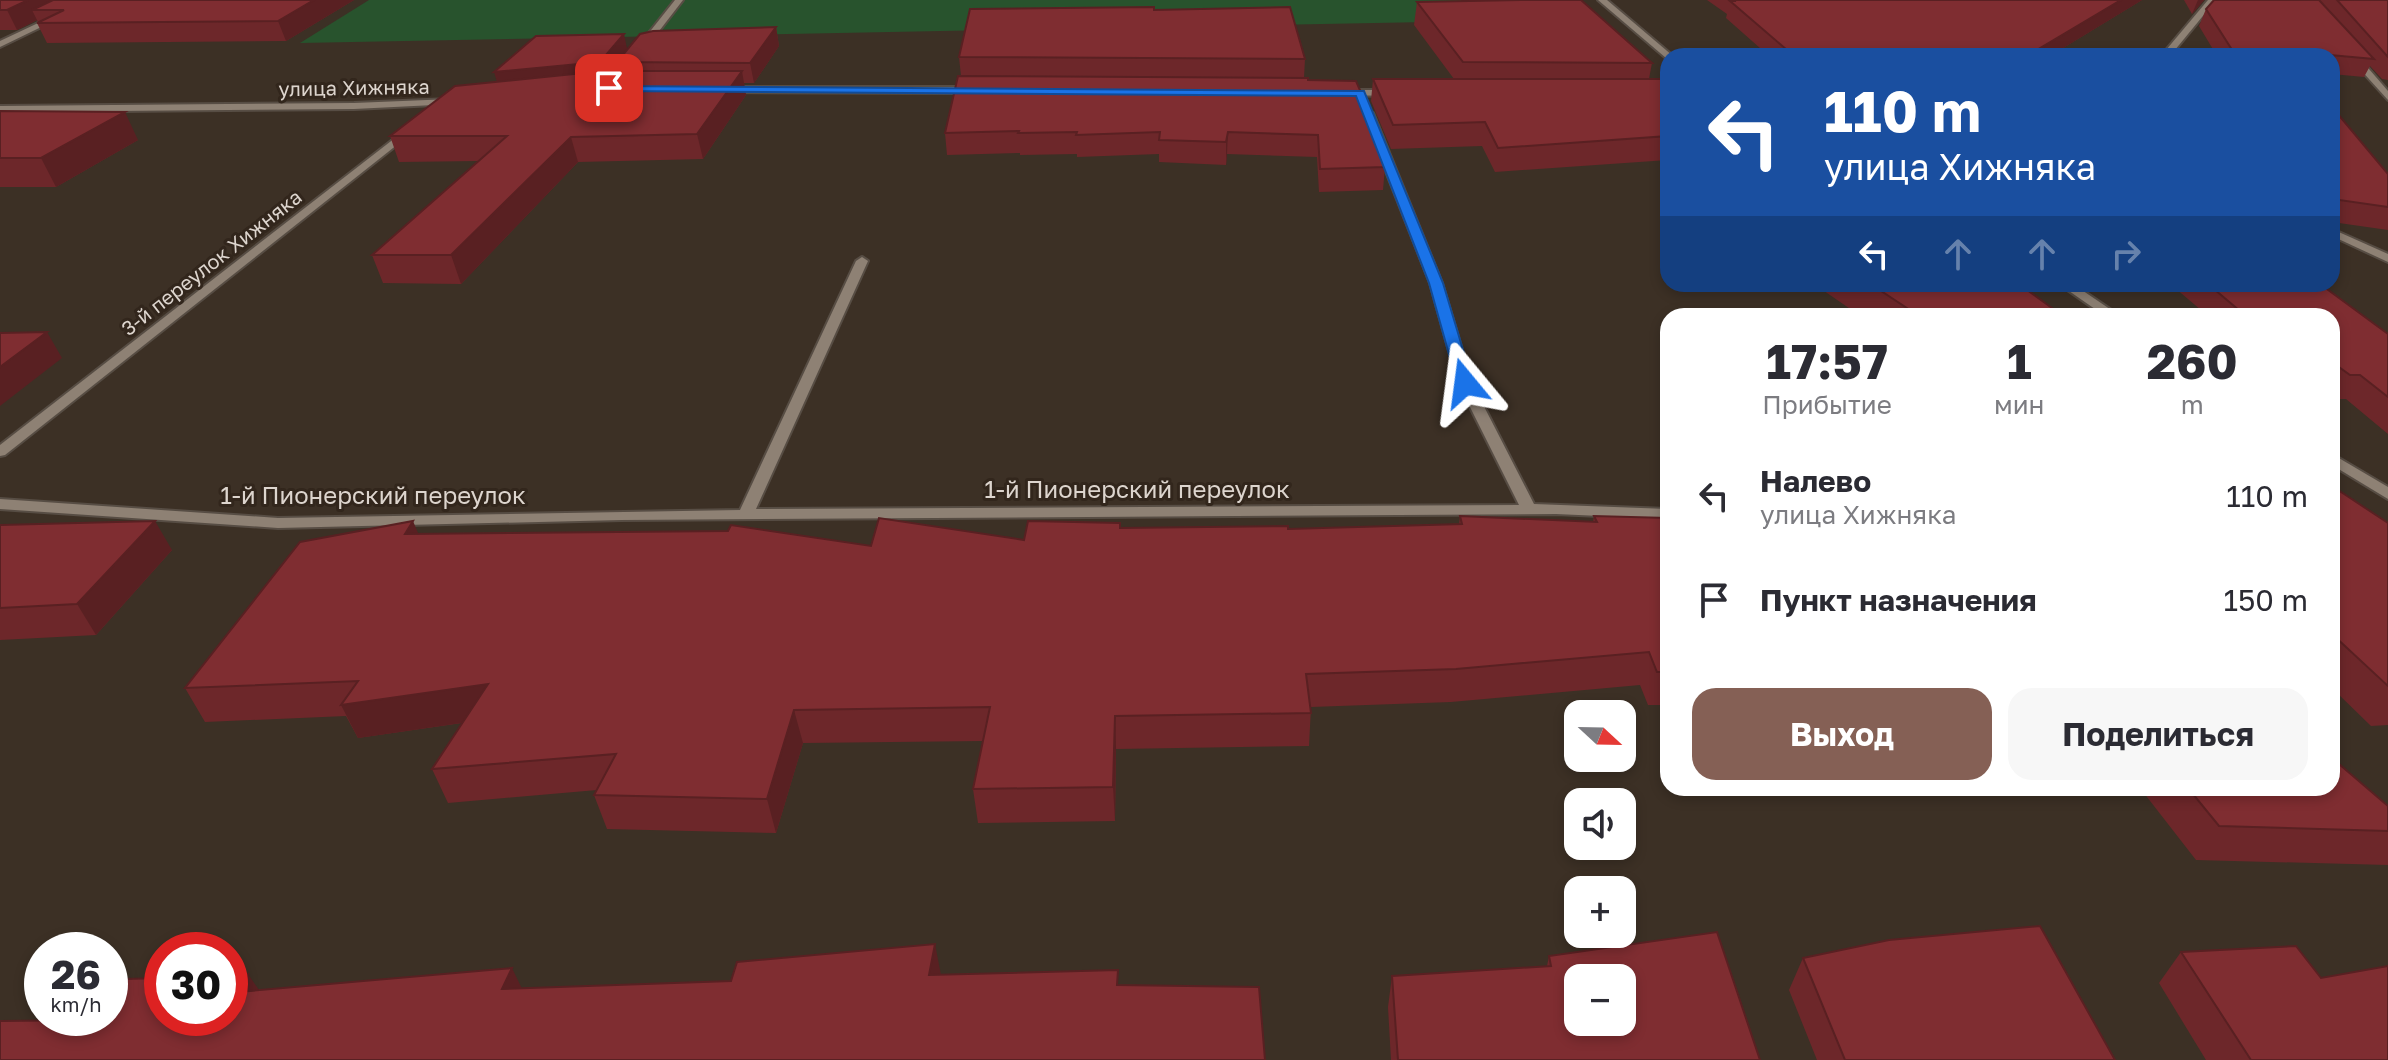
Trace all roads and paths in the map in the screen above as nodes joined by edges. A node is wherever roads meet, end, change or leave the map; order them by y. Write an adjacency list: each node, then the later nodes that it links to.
1 (93, 0): 5 (street)
2 (679, 0): 9 (street)
3 (1602, 0): 6 (street)
4 (2212, 0): 7 (street)
5 (0, 44)
6 (1660, 48)
7 (2172, 48)
8 (2347, 49): 15 (street)
9 (635, 55)
10 (721, 89): 11 (street)
11 (993, 91)
12 (1328, 93): 13 (street)
13 (1360, 93): 14 (street); 30 (street)
14 (1406, 93)
15 (2388, 97)
16 (461, 101): 17 (street, улица Хижняка)
17 (446, 103): 18 (street, улица Хижняка); 19 (street)
18 (0, 109)
19 (434, 112)
20 (422, 122): 26 (street, 3-й переулок Хижняка)
21 (2340, 236): 22 (street)
22 (2388, 258)
23 (862, 261): 31 (street)
24 (2077, 292): 25 (street)
25 (2102, 308)
26 (0, 452)
27 (2340, 463): 28 (street)
28 (2388, 494)
29 (0, 504): 31 (street, 1-й Пионерский переулок)
30 (1529, 509): 31 (street, 1-й Пионерский переулок); 32 (street, 1-й Пионерский переулок)
31 (746, 514)
32 (1660, 514)

